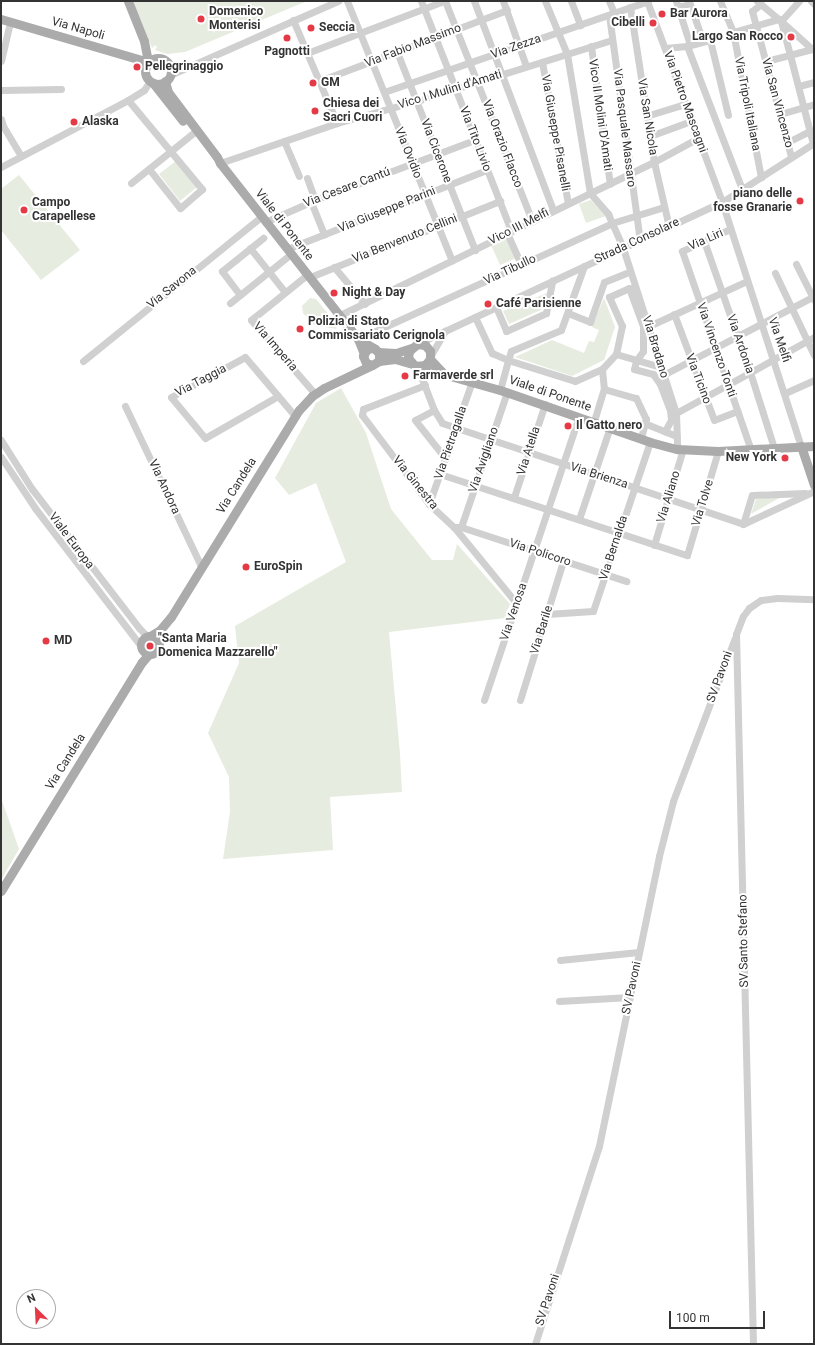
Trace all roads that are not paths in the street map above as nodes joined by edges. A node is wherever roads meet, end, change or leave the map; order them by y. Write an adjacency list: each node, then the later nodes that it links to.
1 (128, 1): 48 (main road, Viale di Ponente)
2 (338, 1): 21 (street)
3 (347, 1): 27 (street, Via Ovidio)
4 (421, 1): 17 (street, Via Tito Livio)
5 (445, 1): 17 (street); 26 (street, Via Orazio Flacco)
6 (474, 1): 22 (street)
7 (503, 1): 18 (street)
8 (544, 1): 28 (street)
9 (571, 1): 24 (street)
10 (610, 1): 19 (street, Via Pasquale Massaro)
11 (648, 1): 16 (street, Via Zezza); 36 (street, Via Pietro Mascagni)
12 (720, 1): 29 (street, Via Tripoli Italiana)
13 (799, 1): 23 (street)
14 (759, 3): 23 (street); 25 (street, Via San Vincenzo)
15 (677, 4): 32 (street); 34 (street)
16 (630, 7): 19 (street, Via Zezza); 71 (street, Via San Nicola)
17 (424, 8): 27 (street); 30 (street, Via Tito Livio)
18 (507, 10): 22 (street, Via Fabio Massimo); 33 (street)
19 (612, 14): 24 (street, Via Zezza); 31 (street, Via Pasquale Massaro)
20 (6, 20): 43 (street); 48 (main road, Via Napoli)
21 (293, 20): 39 (street); 51 (street)
22 (482, 20): 26 (street, Via Fabio Massimo); 40 (street)
23 (780, 20): 25 (street); 37 (street); 42 (street)
24 (580, 25): 28 (street, Via Zezza)
25 (756, 25): 29 (street); 47 (street, Via San Vincenzo)
26 (456, 30): 30 (street, Via Fabio Massimo); 45 (street, Via Orazio Flacco)
27 (360, 32): 39 (street); 44 (street, Via Ovidio)
28 (558, 32): 33 (street, Via Zezza); 41 (street)
29 (734, 32): 95 (street, Via Tripoli Italiana)
30 (435, 38): 38 (street, Via Fabio Massimo); 50 (street, Via Tito Livio)
31 (612, 40): 35 (street, Vico I Mulini d'Amati); 93 (street, Via Pasquale Massaro)
32 (703, 41): 34 (street); 70 (street)
33 (520, 45): 40 (street, Via Zezza); 49 (street)
34 (688, 45): 36 (street); 100 (street)
35 (591, 46): 41 (street, Vico I Mulini d'Amati); 98 (street, Vico II Molini D'Amati)
36 (665, 48): 78 (street, Via Pietro Mascagni)
37 (813, 49): 42 (street)
38 (397, 52): 44 (street, Via Fabio Massimo); 57 (street, Via Cicerone)
39 (306, 53): 53 (street)
40 (495, 54): 45 (street, Via Zezza); 52 (street)
41 (567, 54): 46 (street, Vico I Mulini d'Amati); 101 (street)
42 (790, 55): 47 (street); 58 (street)
43 (1, 61)
44 (372, 62): 53 (street, Via Fabio Massimo); 62 (street, Via Ovidio)
45 (471, 62): 50 (street, Via Zezza); 55 (street, Via Orazio Flacco)
46 (542, 62): 49 (street, Vico I Mulini d'Amati); 106 (street, Via Giuseppe Pisanelli)
47 (766, 62): 69 (street, Via San Vincenzo)
48 (150, 64): 51 (main road, Viale di Ponente); 54 (main road, Viale di Ponente)
49 (526, 66): 52 (street, Vico I Mulini d'Amati)
50 (448, 70): 57 (street, Via Zezza); 60 (street, Via Tito Livio)
51 (168, 74): 54 (main road); 76 (main road, Viale di Ponente)
52 (502, 74): 55 (street, Vico I Mulini d'Amati); 108 (street)
53 (319, 81): 74 (street)
54 (152, 82): 63 (street); 76 (main road, Viale di Ponente)
55 (478, 82): 60 (street, Vico I Mulini d'Amati); 112 (street, Via Orazio Flacco)
56 (814, 82): 58 (street)
57 (409, 84): 62 (street, Via Zezza); 64 (street, Via Cicerone)
58 (799, 86): 67 (street)
59 (61, 89): 61 (street)
60 (455, 89): 64 (street, Vico I Mulini d'Amati); 79 (street, Via Tito Livio)
61 (1, 90)
62 (384, 92): 68 (street, Via Ovidio)
63 (128, 100): 83 (street); 85 (street)
64 (417, 101): 68 (street, Vico I Mulini d'Amati); 84 (street, Via Cicerone)
65 (814, 104): 67 (street)
66 (681, 105): 71 (street)
67 (804, 107): 69 (street); 75 (street)
68 (390, 108): 74 (street, Vico I Mulini d'Amati); 89 (street, Via Ovidio)
69 (780, 114): 81 (street, Via San Vincenzo)
70 (728, 115)
71 (646, 116): 77 (street, Via San Nicola)
72 (1, 119): 85 (street)
73 (688, 122): 77 (street)
74 (337, 123): 80 (street, Vico I Mulini d'Amati)
75 (810, 131): 81 (street); 82 (street)
76 (195, 132): 83 (street); 88 (main road, Viale di Ponente)
77 (650, 136): 87 (street, Via San Nicola)
78 (698, 138): 87 (street, Vico III Melfi); 105 (street, Via Pietro Mascagni)
79 (475, 140): 84 (street, Via Cesare Cantú); 92 (street, Via Tito Livio)
80 (284, 141): 88 (street, Vico I Mulini d'Amati); 94 (street)
81 (788, 142): 86 (street, Via San Vincenzo)
82 (814, 143): 86 (street, Strada Consolare)
83 (171, 151): 91 (street); 91 (street)
84 (438, 155): 89 (street, Via Cesare Cantú); 99 (street, Via Cicerone)
85 (21, 156): 90 (street)
86 (792, 158): 95 (street, Strada Consolare)
87 (654, 162): 93 (street, Vico III Melfi); 107 (street, Via San Nicola)
88 (220, 163): 111 (main road, Viale di Ponente)
89 (412, 163): 102 (street, Via Ovidio); 103 (street, Via Cesare Cantú)
90 (1, 167)
91 (149, 169): 97 (street)
92 (487, 170): 99 (street, Via Giuseppe Parini); 104 (street, Via Tito Livio)
93 (630, 174): 98 (street, Vico III Melfi); 109 (street, Via Pasquale Massaro)
94 (299, 176)
95 (761, 177): 100 (street, Strada Consolare)
96 (306, 178): 103 (street)
97 (131, 183)
98 (610, 184): 101 (street, Vico III Melfi)
99 (449, 185): 102 (street, Via Giuseppe Parini); 110 (street, Via Cicerone)
100 (742, 189): 105 (street, Strada Consolare)
101 (590, 193): 106 (street, Vico III Melfi); 113 (street, Via Bradano)
102 (426, 194): 114 (street, Via Ovidio); 118 (street, Via Giuseppe Parini)
103 (313, 201): 111 (street, Via Cesare Cantú); 118 (street)
104 (500, 201): 110 (street, Via Benvenuto Cellini); 117 (street, Via Tito Livio)
105 (722, 202): 115 (street, Strada Consolare); 116 (street, Via Melfi)
106 (568, 203): 108 (street, Vico III Melfi)
107 (664, 207): 109 (street, Via Tibullo); 115 (street, Via San Nicola)
108 (553, 210): 112 (street, Vico III Melfi)
109 (636, 214): 113 (street, Via Tibullo); 120 (street, Via Pasquale Massaro)
110 (462, 216): 114 (street, Via Benvenuto Cellini); 124 (street, Via Cicerone)
111 (263, 219): 126 (main road, Viale di Ponente); 169 (street, Via Savona)
112 (532, 221): 117 (street, Vico III Melfi)
113 (612, 223): 123 (street, Via Bradano); 129 (street, Via Tibullo)
114 (438, 226): 127 (street, Via Ovidio); 131 (street, Via Benvenuto Cellini)
115 (669, 227): 120 (street, Strada Consolare)
116 (730, 229): 121 (street, Via Liri); 137 (street, Via Melfi)
117 (509, 232): 124 (street, Vico III Melfi); 129 (street, Via Tito Livio)
118 (324, 234): 126 (street, Via Giuseppe Parini)
119 (263, 238): 122 (street)
120 (640, 240): 123 (street, Strada Consolare)
121 (704, 241): 125 (street, Via Liri); 139 (street, Via Ardonia)
122 (250, 248): 132 (street); 141 (street)
123 (623, 248): 130 (street, Strada Consolare); 140 (street, Via Bradano)
124 (475, 250): 127 (street, Vico III Melfi)
125 (682, 250): 144 (street, Via Vincenzo Tonti)
126 (289, 251): 132 (street, Via Giuseppe Parini); 135 (main road, Viale di Ponente)
127 (452, 261): 145 (street, Vico III Melfi)
128 (796, 264): 142 (street)
129 (521, 265): 157 (street, Via Tibullo)
130 (584, 266): 136 (street, Strada Consolare); 148 (street)
131 (334, 267): 135 (street, Via Benvenuto Cellini); 145 (street)
132 (269, 273): 138 (street); 141 (street, Via Giuseppe Parini)
133 (626, 273): 148 (street)
134 (775, 273): 147 (street)
135 (309, 276): 138 (street, Via Imperia); 149 (main road, Viale di Ponente)
136 (552, 281): 146 (street, Strada Consolare); 146 (street)
137 (748, 281): 139 (street); 152 (street, Via Melfi)
138 (285, 292): 186 (street, Via Imperia)
139 (722, 292): 144 (street); 155 (street, Via Ardonia)
140 (635, 294): 153 (street, Via Bradano); 161 (street); 170 (street)
141 (240, 295): 143 (street, Via Giuseppe Parini)
142 (813, 298): 147 (street)
143 (230, 303)
144 (700, 303): 150 (street); 160 (street, Via Vincenzo Tonti)
145 (365, 304): 149 (street, Vico III Melfi)
146 (496, 307): 151 (street, Strada Consolare)
147 (792, 308): 152 (street); 158 (street)
148 (568, 313): 167 (street)
149 (340, 314): 157 (main road, Viale di Ponente)
150 (674, 314): 153 (street); 168 (street, Via Ticino)
151 (475, 316): 154 (street, Strada Consolare); 167 (street)
152 (761, 324): 155 (street); 166 (street, Via Melfi)
153 (649, 326): 172 (street, Via Bradano)
154 (445, 331): 159 (street, Strada Consolare); 165 (street)
155 (738, 336): 160 (street); 175 (street, Via Ardonia)
156 (814, 337): 158 (street)
157 (358, 339): 163 (main road, Viale di Ponente); 164 (main road, Viale di Ponente)
158 (807, 340): 162 (street); 166 (street)
159 (414, 346): 164 (main road); 165 (main road); 171 (main road)
160 (716, 348): 168 (street); 182 (street, Via Vincenzo Tonti)
161 (616, 354): 170 (street); 173 (street)
162 (814, 355)
163 (364, 356): 164 (main road); 164 (main road); 176 (main road, Via Candela)
164 (375, 356): 171 (main road, Viale di Ponente); 176 (main road, Via Candela)
165 (430, 357): 171 (main road); 177 (main road)
166 (773, 359): 175 (street); 185 (street, Via Melfi)
167 (508, 360): 173 (street); 184 (street, Via Avigliano)
168 (691, 360): 178 (street); 188 (street, Via Ticino)
169 (84, 361)
170 (636, 361): 172 (street); 200 (street)
171 (416, 366): 174 (main road, Viale di Ponente); 181 (street)
172 (660, 367): 178 (street, Via Bradano)
173 (602, 369): 183 (street)
174 (434, 372): 177 (main road, Viale di Ponente); 181 (street)
175 (750, 372): 182 (street); 208 (street, Via Ardonia)
176 (352, 374): 186 (main road, Via Candela)
177 (445, 375): 180 (main road, Viale di Ponente)
178 (663, 375): 193 (street, Via Bradano)
179 (814, 380): 185 (street)
180 (472, 381): 184 (main road, Viale di Ponente); 199 (street, Via Pietragalla)
181 (424, 383): 191 (street); 225 (street, Via Ginestra)
182 (728, 384): 188 (street); 192 (street, Via Vincenzo Tonti)
183 (604, 389): 196 (street); 197 (street)
184 (503, 391): 189 (main road, Viale di Ponente); 204 (street, Via Avigliano)
185 (785, 393): 206 (street, Via Melfi)
186 (315, 394): 194 (main road, Via Candela)
187 (278, 396): 187 (street, Via Taggia); 194 (street, Via Taggia)
188 (705, 396): 192 (street, Via Ticino); 193 (street)
189 (545, 404): 195 (main road, Viale di Ponente); 212 (street, Via Atella)
190 (126, 406): 235 (street, Via Andora)
191 (434, 410): 199 (street, Via Brienza); 214 (street)
192 (737, 411): 210 (street, Via Vincenzo Tonti)
193 (676, 412): 201 (street, Via Bradano)
194 (295, 416): 235 (main road, Via Candela)
195 (579, 416): 196 (main road, Viale di Ponente); 215 (street)
196 (594, 421): 198 (main road, Viale di Ponente)
197 (644, 422): 200 (street); 202 (street)
198 (610, 427): 202 (main road, Viale di Ponente); 217 (street)
199 (456, 428): 204 (street, Via Brienza); 214 (street, Via Pietragalla)
200 (665, 431): 201 (street)
201 (677, 436): 209 (street, Via Bradano)
202 (641, 438): 205 (main road, Viale di Ponente)
203 (1, 440): 242 (street, Viale Europa)
204 (491, 440): 212 (street, Via Brienza); 219 (street, Via Avigliano)
205 (650, 442): 209 (main road, Viale di Ponente); 220 (street, Via Bernalda)
206 (801, 446): 207 (main road, Viale di Ponente); 208 (main road, Viale di Ponente); 218 (main road, Via Melfi)
207 (814, 446)
208 (774, 448): 210 (main road, Viale di Ponente)
209 (680, 449): 211 (main road, Viale di Ponente); 224 (street, Via Aliano)
210 (751, 450): 211 (main road, Viale di Ponente)
211 (718, 451): 227 (street, Via Tolve)
212 (529, 453): 215 (street, Via Brienza); 223 (street, Via Atella)
213 (1, 457): 243 (street, Viale Europa)
214 (445, 458): 216 (street, Via Pietragalla)
215 (563, 464): 217 (street, Via Brienza); 226 (street, Via Venosa)
216 (440, 474): 219 (street); 225 (street, Via Pietragalla)
217 (595, 475): 220 (street, Via Brienza); 228 (street)
218 (814, 485)
219 (475, 486): 223 (street); 230 (street, Via Avigliano)
220 (634, 488): 224 (street, Via Brienza); 231 (street, Via Bernalda)
221 (814, 490): 222 (street)
222 (805, 493): 229 (street); 229 (street)
223 (514, 497): 226 (street)
224 (669, 499): 227 (street, Via Brienza); 232 (street, Via Aliano)
225 (429, 504): 230 (street, Via Ginestra)
226 (548, 509): 228 (street); 233 (street, Via Venosa)
227 (701, 510): 229 (street, Via Brienza); 232 (street, Via Tolve)
228 (579, 519): 231 (street)
229 (743, 524)
230 (458, 527): 233 (street, Via Policoro); 239 (street, Via Ginestra)
231 (620, 532): 232 (street); 236 (street, Via Bernalda)
232 (654, 544)
233 (534, 551): 234 (street, Via Policoro); 239 (street, Via Venosa)
234 (563, 561): 236 (street, Via Policoro); 240 (street, Via Barile)
235 (202, 568): 242 (main road, Via Candela)
236 (605, 575): 237 (street, Via Policoro); 240 (street, Via Bernalda)
237 (626, 581)
238 (814, 599): 241 (street, SV Santo Stefano)
239 (517, 604): 244 (street, Via Venosa)
240 (547, 614): 245 (street, Via Barile)
241 (736, 634): 247 (street, SV Pavoni); 252 (street, SV Santo Stefano)
242 (152, 638): 243 (main road, Via Candela); 243 (main road, Via Candela)
243 (144, 651): 246 (main road, Via Candela)
244 (484, 700)
245 (520, 700)
246 (1, 891)
247 (639, 952): 248 (street); 249 (street, SV Pavoni)
248 (560, 960)
249 (630, 997): 250 (street); 251 (street, SV Pavoni)
250 (559, 1001)
251 (535, 1344)
252 (754, 1344)

